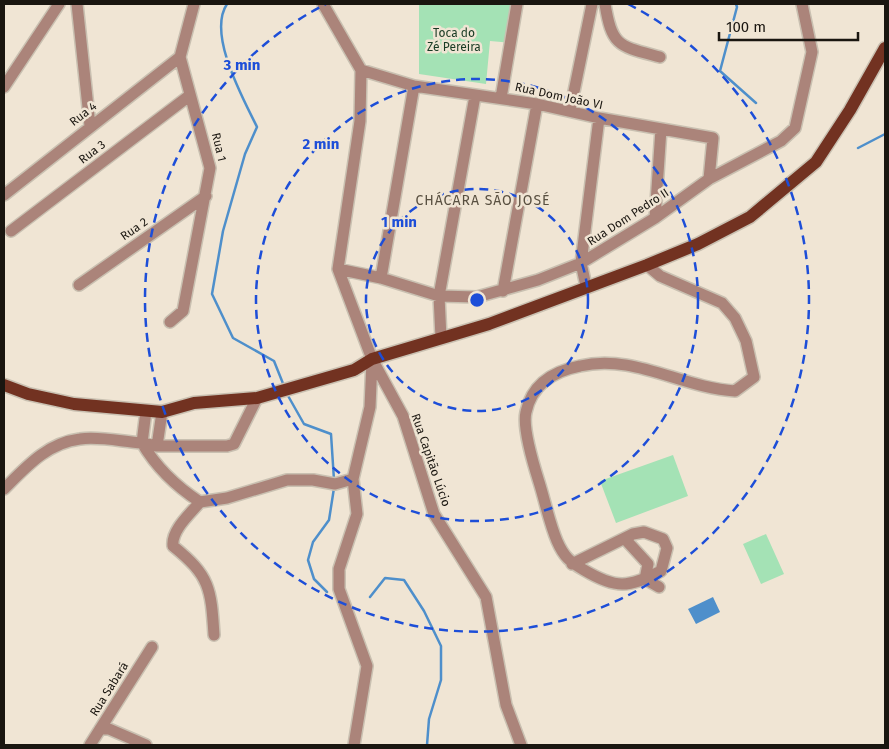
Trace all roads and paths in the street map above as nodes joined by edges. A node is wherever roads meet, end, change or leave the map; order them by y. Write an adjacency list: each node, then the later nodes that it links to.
1 (59, 4): 14 (street)
2 (77, 4): 21 (street)
3 (194, 4): 10 (street, Rua 1)
4 (323, 4): 12 (street)
5 (516, 4): 17 (street)
6 (592, 4): 19 (street)
7 (606, 4): 11 (street)
8 (802, 4): 23 (street, Rua Dom Pedro II)
9 (885, 48): 29 (main road)
10 (180, 57): 15 (street, Rua 1); 21 (street, Rua 4)
11 (660, 57)
12 (361, 70): 13 (street, Rua Dom João VI); 30 (street)
13 (414, 86): 16 (street, Rua Dom João VI); 31 (street)
14 (4, 87)
15 (189, 96): 25 (street, Rua 1); 27 (street, Rua 3)
16 (475, 96): 17 (street, Rua Dom João VI); 35 (street)
17 (501, 98): 18 (street, Rua Dom João VI)
18 (537, 104): 19 (street, Rua Dom João VI); 34 (street)
19 (570, 111): 20 (street, Rua Dom João VI)
20 (599, 118): 22 (street, Rua Dom João VI); 28 (street)
21 (90, 126): 24 (street, Rua 4)
22 (661, 129): 23 (street, Rua Dom João VI); 26 (street)
23 (709, 180): 26 (street, Rua Dom Pedro II)
24 (4, 195)
25 (206, 196): 32 (street, Rua 2); 36 (street, Rua 1)
26 (655, 218): 28 (street, Rua Dom Pedro II)
27 (11, 231)
28 (581, 263): 33 (street); 34 (street, Rua Dom Pedro II)
29 (647, 265): 33 (main road); 49 (street)
30 (338, 269): 31 (street, Rua Dom Pedro II); 38 (street, Rua Capitão Lúcio)
31 (381, 278): 35 (street, Rua Dom Pedro II)
32 (79, 285)
33 (586, 286): 37 (main road)
34 (503, 291): 35 (street, Rua Dom Pedro II)
35 (439, 296): 37 (street)
36 (170, 322)
37 (441, 338): 38 (main road)
38 (372, 359): 40 (main road); 45 (street); 58 (street, Rua Capitão Lúcio)
39 (4, 385): 41 (main road)
40 (257, 398): 42 (main road); 44 (street)
41 (146, 410): 42 (main road); 43 (street)
42 (162, 412): 44 (street)
43 (142, 443): 44 (street); 46 (street); 47 (street)
44 (157, 446)
45 (353, 479): 47 (street); 57 (street)
46 (4, 489)
47 (200, 502): 52 (street)
48 (625, 539): 49 (street); 50 (street); 50 (street)
49 (572, 564): 50 (street)
50 (645, 579): 51 (street)
51 (659, 587)
52 (214, 635)
53 (152, 647): 54 (street, Rua Sabará)
54 (100, 729): 55 (street, Rua Sabará); 56 (street)
55 (90, 745)
56 (146, 745)
57 (354, 745)
58 (521, 745)

